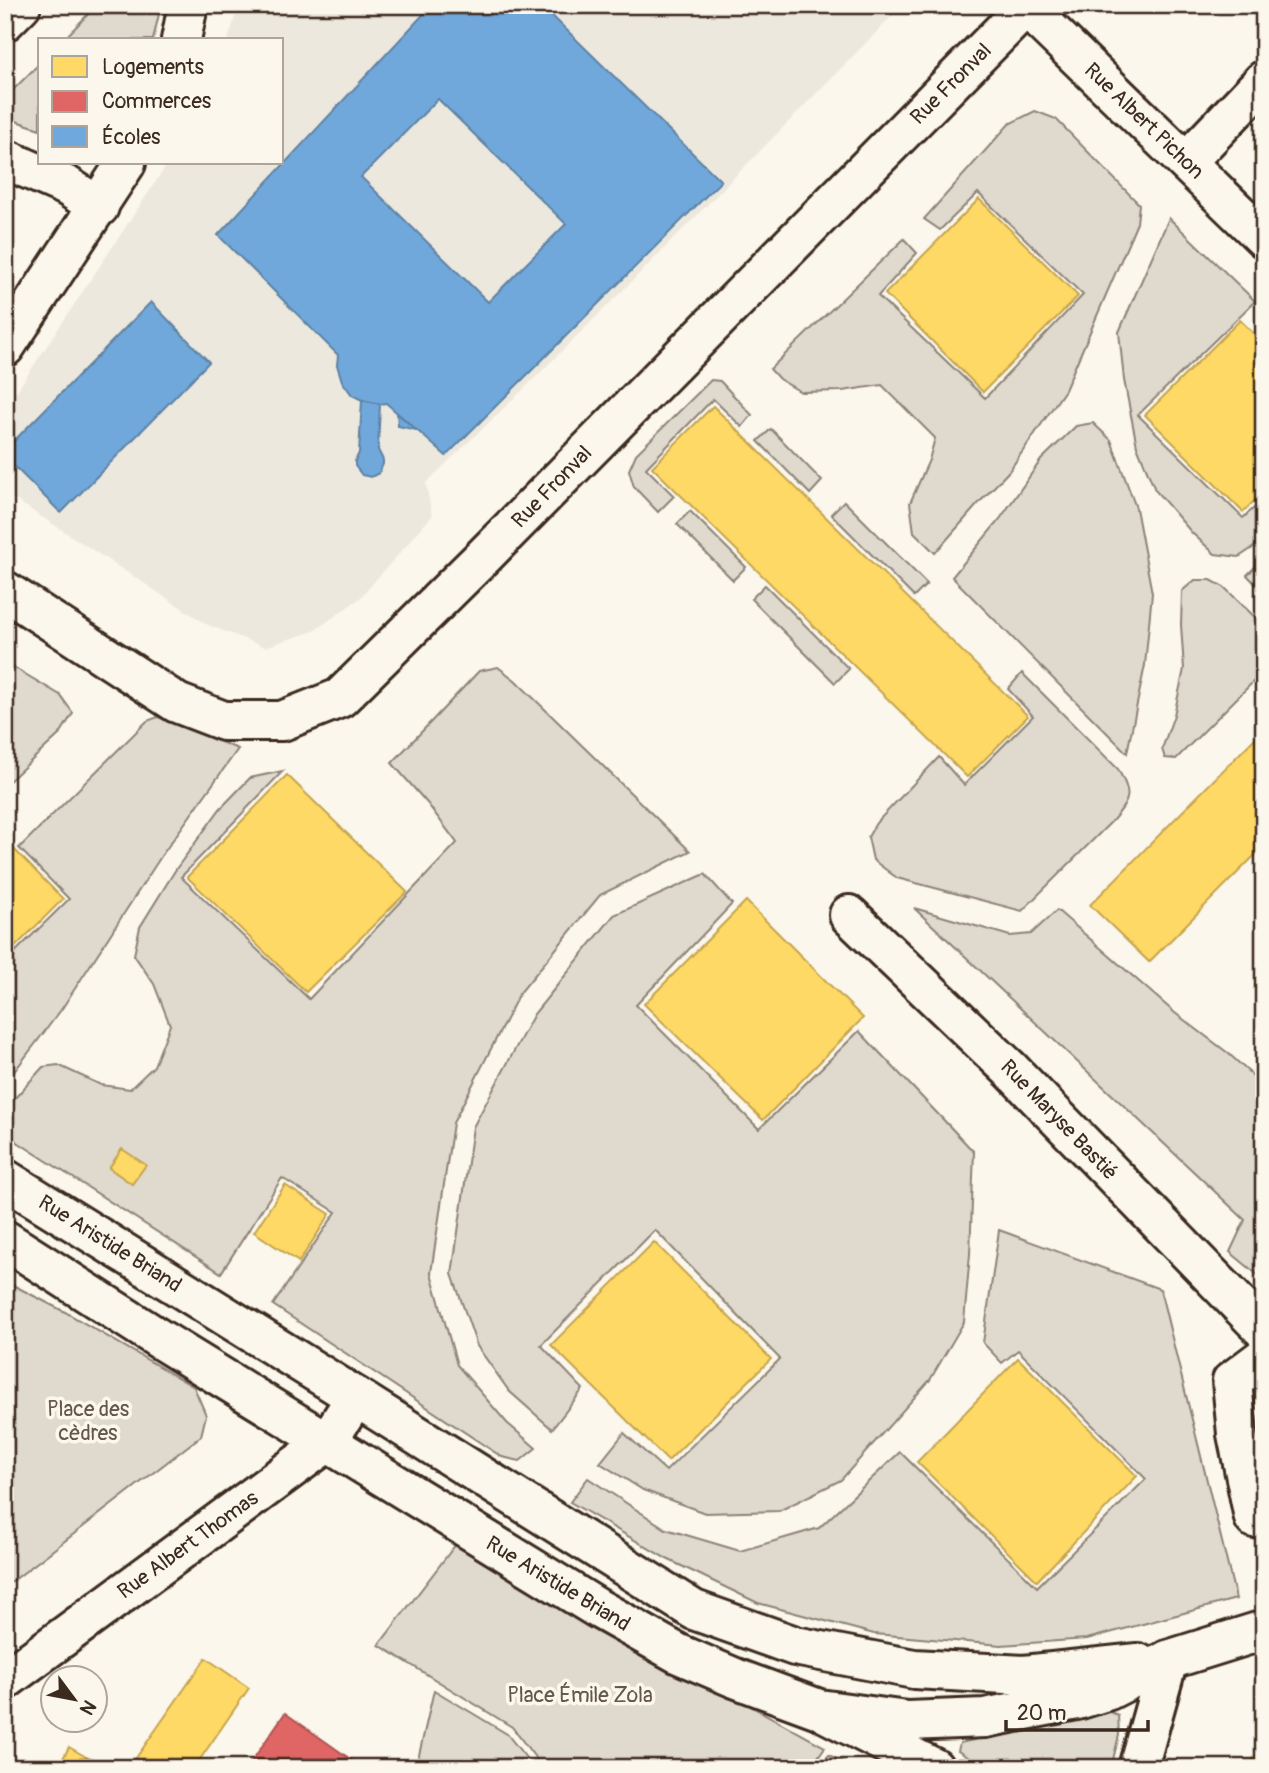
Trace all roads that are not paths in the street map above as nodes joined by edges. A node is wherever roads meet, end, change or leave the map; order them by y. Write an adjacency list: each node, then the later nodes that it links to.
1 (21, 5): 4 (street)
2 (188, 5): 5 (street)
3 (1025, 6): 8 (street, Rue Albert Pichon); 13 (street, Rue Fronval)
4 (5, 21)
5 (181, 38)
6 (1264, 80): 8 (street)
7 (5, 159): 10 (street)
8 (1186, 162): 11 (street, Rue Albert Pichon)
9 (126, 164): 10 (street)
10 (99, 207): 12 (street)
11 (1264, 238)
12 (5, 347)
13 (5, 591)
14 (849, 915): 17 (street, Rue Maryse Bastié)
15 (5, 1179): 19 (street, Rue Aristide Briand)
16 (5, 1240): 20 (street, Rue Aristide Briand)
17 (1264, 1330)
18 (1264, 1357): 21 (street)
19 (356, 1397): 20 (street, Rue Albert Thomas); 23 (street, Rue Aristide Briand)
20 (327, 1442): 24 (street, Rue Albert Thomas); 25 (street, Rue Aristide Briand)
21 (1254, 1518)
22 (1264, 1630): 23 (street, Rue Aristide Briand)
23 (1168, 1660): 25 (street, Rue Aristide Briand); 27 (street)
24 (5, 1680)
25 (819, 1709): 26 (street)
26 (934, 1768)
27 (1138, 1768)

